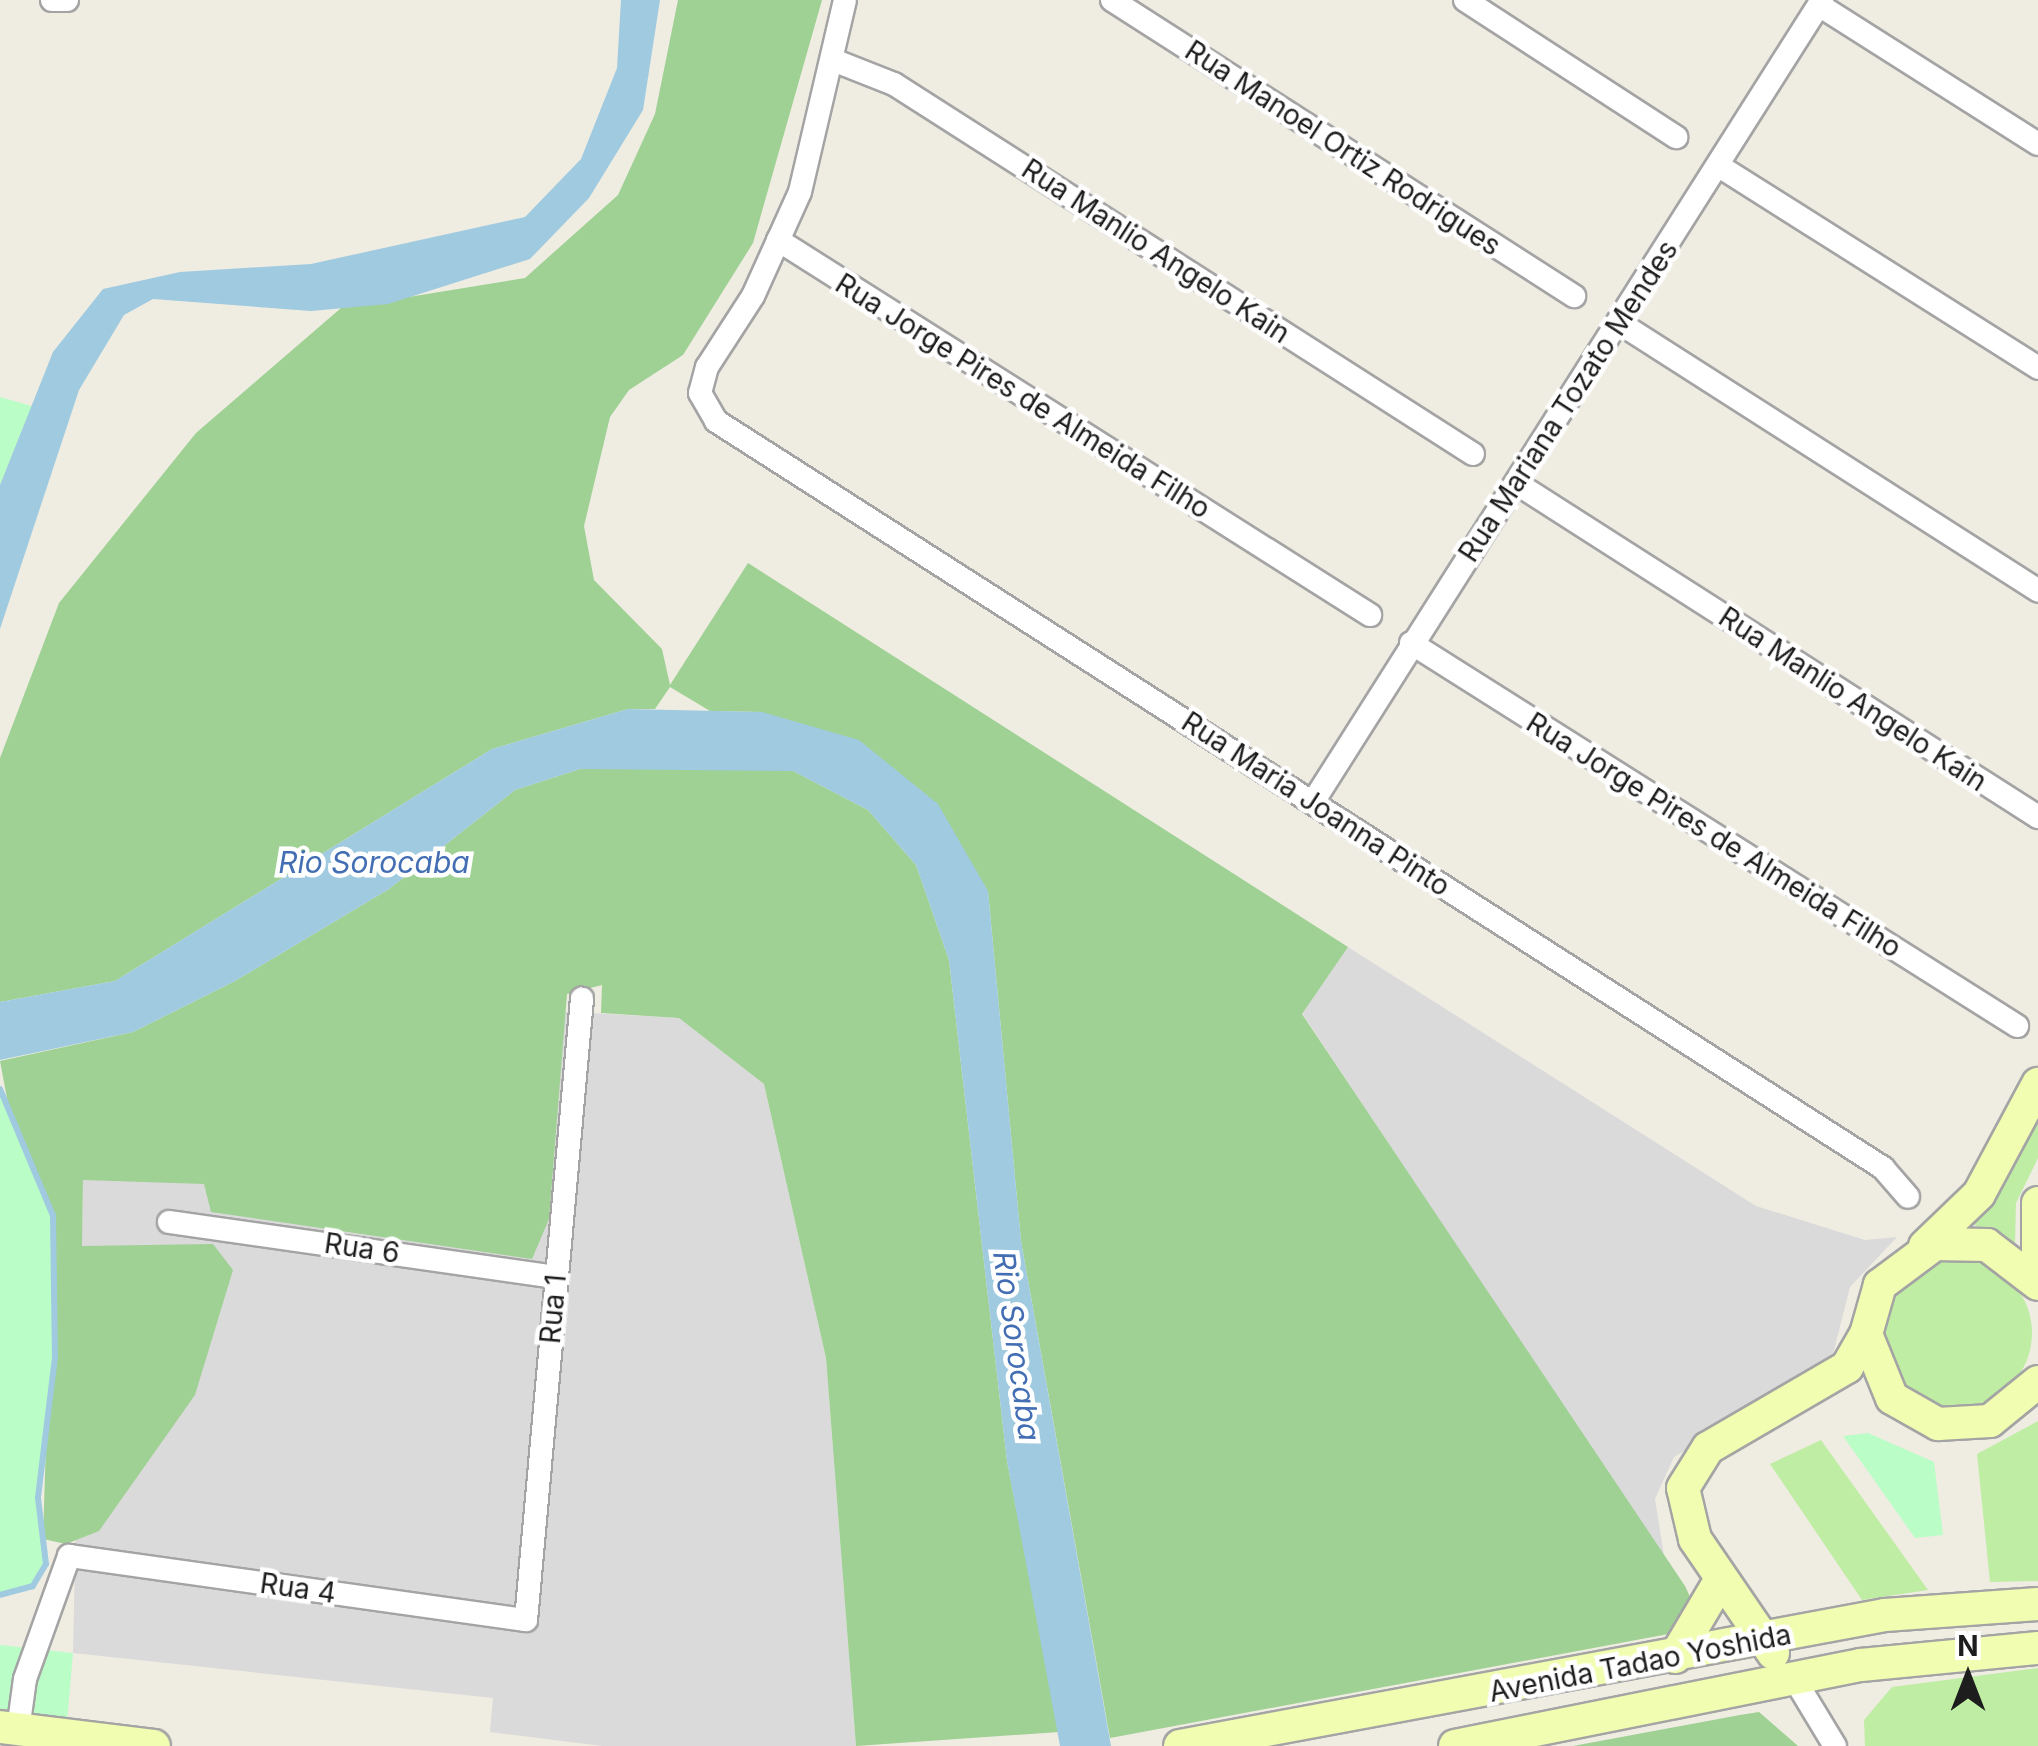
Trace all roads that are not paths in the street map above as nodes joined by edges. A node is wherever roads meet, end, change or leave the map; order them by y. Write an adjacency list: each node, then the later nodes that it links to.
1 (52, 0): 2 (street)
2 (67, 0)
3 (845, 0): 7 (street)
4 (1112, 0): 12 (street, Rua Manoel Ortiz Rodrigues)
5 (1465, 0): 8 (street)
6 (1820, 2): 9 (street); 10 (street, Rua Mariana Tozato Mendes)
7 (833, 60): 11 (street); 15 (street, Rua Manlio Angelo Kain)
8 (1676, 137)
9 (2038, 144)
10 (1719, 166): 13 (street, Rua Mariana Tozato Mendes); 14 (street)
11 (778, 240): 18 (street, Rua Jorge Pires de Almeida Filho); 20 (street, Rua Maria Joanna Pinto)
12 (1574, 296)
13 (1618, 322): 16 (street, Rua Mariana Tozato Mendes); 17 (street)
14 (2038, 368)
15 (1472, 454)
16 (1516, 483): 19 (street, Rua Mariana Tozato Mendes); 21 (street, Rua Manlio Angelo Kain)
17 (2038, 590)
18 (1370, 615)
19 (1411, 643): 20 (street, Rua Mariana Tozato Mendes); 23 (street, Rua Jorge Pires de Almeida Filho)
20 (1313, 802): 25 (street, Rua Maria Joanna Pinto)
21 (2038, 818)
22 (582, 999): 30 (street, Rua 1)
23 (2017, 1026)
24 (2038, 1084): 28 (main road)
25 (1908, 1197)
26 (2038, 1203): 29 (main road)
27 (169, 1222): 30 (street, Rua 6)
28 (1918, 1250): 31 (main road); 32 (main road)
29 (2038, 1258)
30 (555, 1277): 36 (street, Rua 1)
31 (2038, 1284)
32 (1866, 1334): 33 (main road); 34 (main road)
33 (2032, 1394)
34 (1720, 1581): 37 (main road); 39 (main road)
35 (2038, 1604): 37 (main road, Avenida Tadao Yoshida)
36 (526, 1620): 41 (street, Rua 4)
37 (1761, 1639): 39 (main road, Avenida Tadao Yoshida); 40 (main road)
38 (2038, 1648): 40 (main road, Avenida Tadao Yoshida)
39 (1675, 1657): 43 (main road, Avenida Tadao Yoshida)
40 (1795, 1680): 44 (main road, Avenida Tadao Yoshida); 45 (street)
41 (9, 1728): 42 (main road)
42 (154, 1746)
43 (1180, 1746)
44 (1454, 1746)
45 (1835, 1746)

